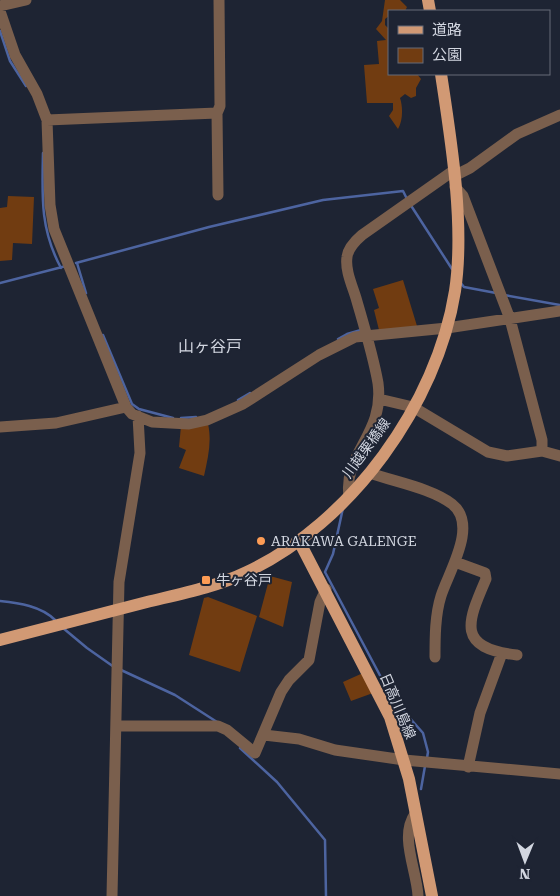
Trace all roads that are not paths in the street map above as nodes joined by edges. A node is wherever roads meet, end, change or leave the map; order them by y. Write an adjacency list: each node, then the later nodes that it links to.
1 (26, 0): 3 (street)
2 (219, 0): 6 (street)
3 (0, 6)
4 (0, 11): 8 (street)
5 (441, 75): 9 (main road, 川越栗橋線)
6 (217, 113): 8 (street); 10 (street)
7 (560, 115): 9 (street)
8 (47, 120): 16 (street)
9 (454, 178): 12 (street); 13 (main road, 川越栗橋線); 14 (street)
10 (218, 195)
11 (560, 311): 12 (street)
12 (510, 318): 13 (street); 20 (street)
13 (447, 328): 14 (street); 17 (main road, 川越栗橋線)
14 (367, 335): 15 (street); 18 (street)
15 (379, 399): 17 (street); 23 (street)
16 (126, 407): 18 (street); 19 (street)
17 (413, 407): 20 (street); 22 (main road, 川越栗橋線)
18 (138, 416): 27 (street)
19 (0, 427)
20 (542, 451): 21 (street)
21 (560, 456)
22 (370, 473): 23 (main road, 川越栗橋線); 25 (street)
23 (349, 496): 24 (main road, 川越栗橋線)
24 (299, 540): 26 (main road, 日高川島線); 27 (main road, 川越栗橋線)
25 (455, 562): 29 (street); 31 (street)
26 (326, 589): 33 (street); 34 (main road, 日高川島線)
27 (118, 610): 28 (main road, 川越栗橋線); 32 (street)
28 (0, 640)
29 (502, 654): 30 (street); 35 (street)
30 (517, 655)
31 (435, 657)
32 (116, 726): 33 (street); 38 (street)
33 (264, 735): 34 (street)
34 (404, 760): 35 (street); 37 (main road, 日高川島線)
35 (468, 767): 36 (street)
36 (560, 774)
37 (415, 814): 39 (street); 40 (main road, 日高川島線)
38 (112, 896)
39 (418, 896)
40 (432, 896)

